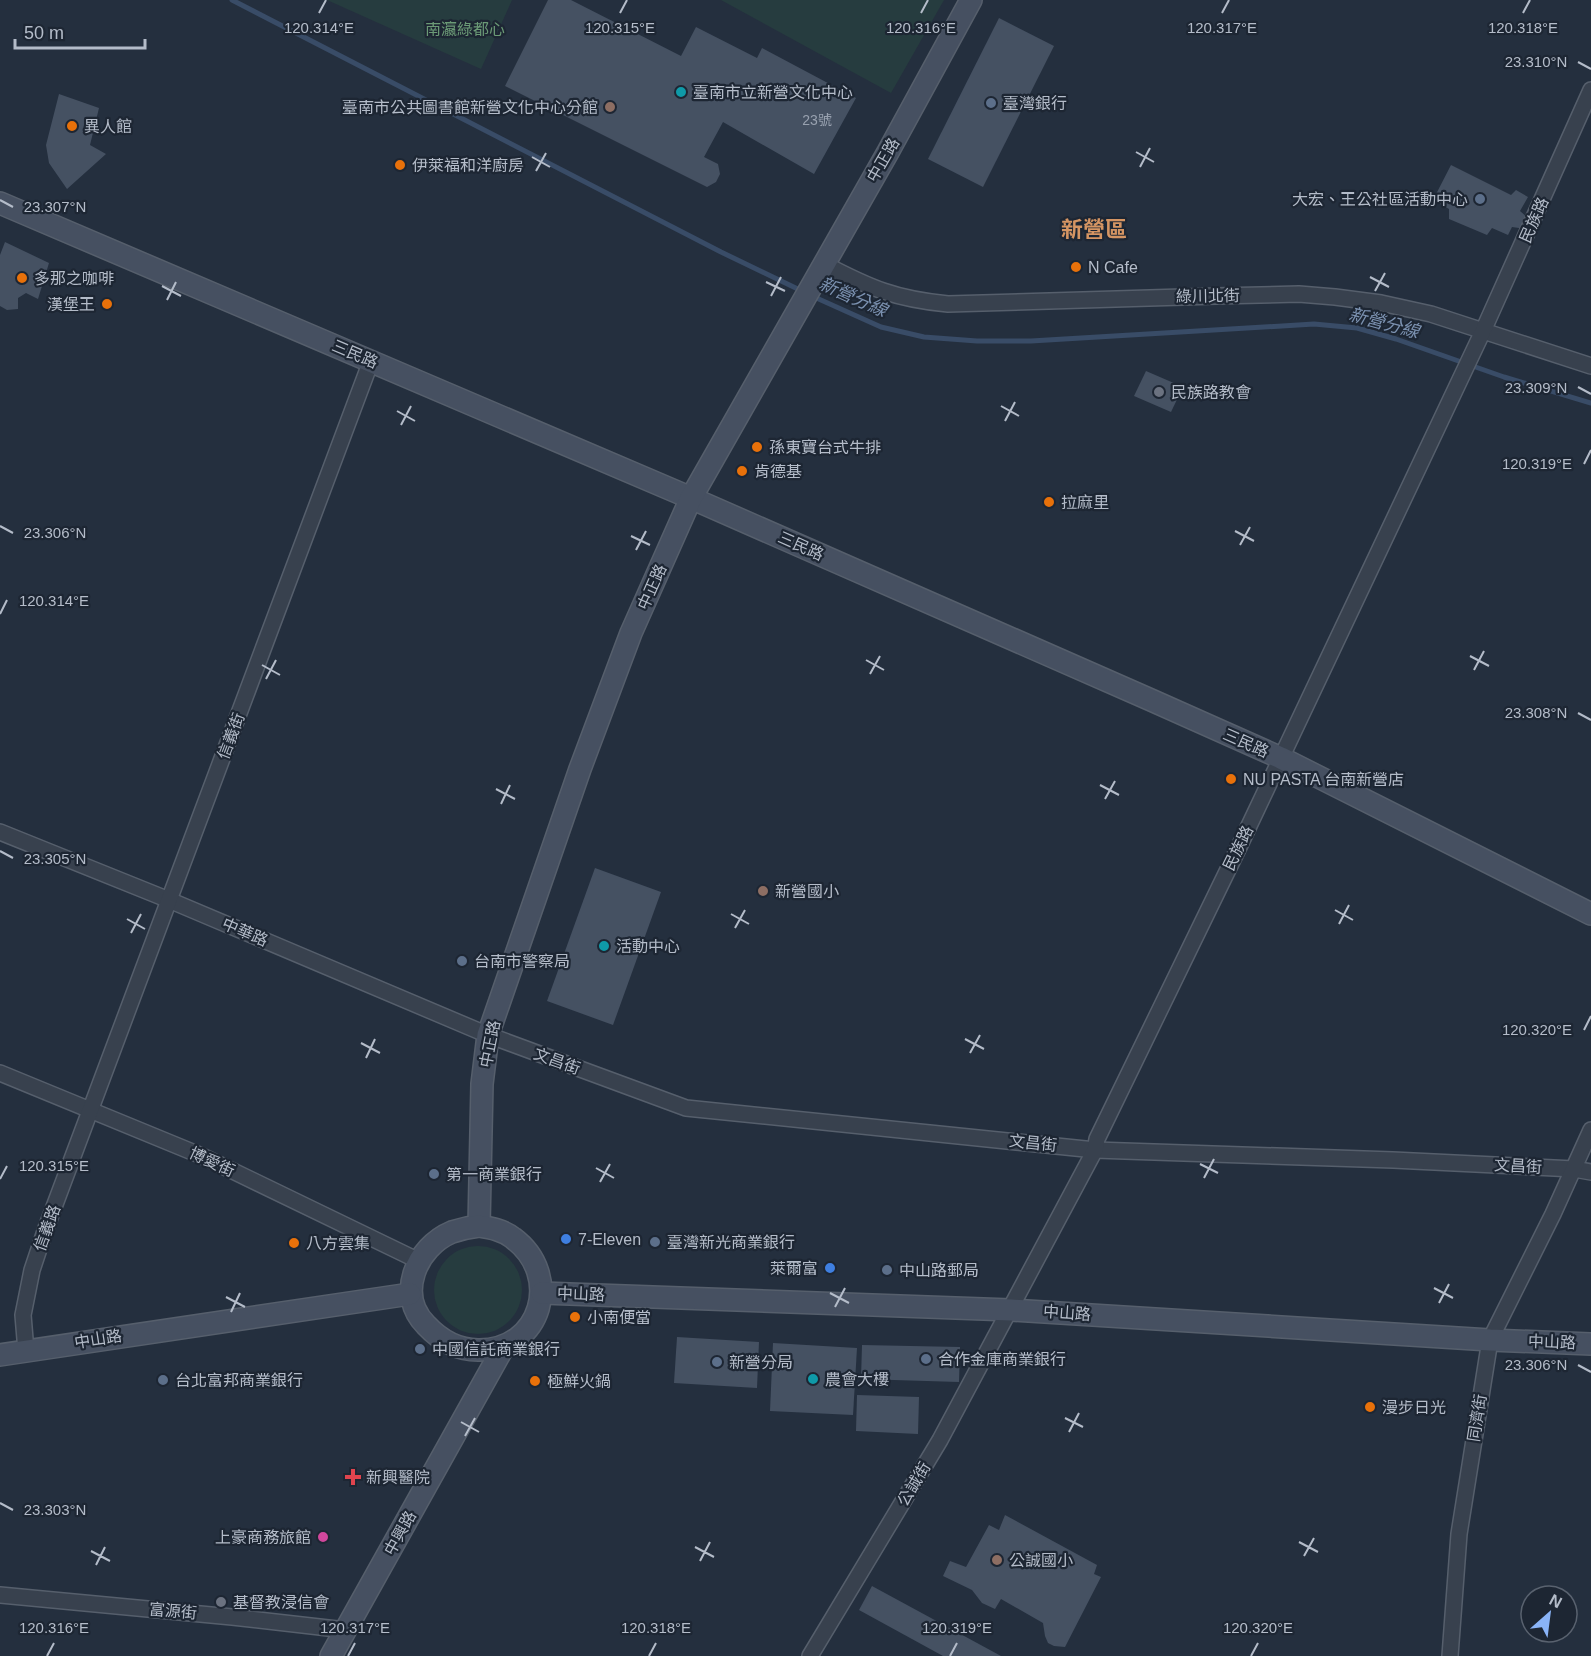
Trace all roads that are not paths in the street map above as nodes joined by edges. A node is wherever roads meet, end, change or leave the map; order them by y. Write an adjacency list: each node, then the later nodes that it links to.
1 (971, 0): 4 (street, 中正路)
2 (1591, 90): 5 (street, 民族路)
3 (0, 203): 6 (street, 三民路)
4 (821, 269): 5 (street, 綠川北街); 8 (street, 中正路)
5 (1484, 331): 7 (street, 綠川北街); 9 (street, 民族路)
6 (371, 361): 8 (street, 三民路); 11 (street, 信義街)
7 (1591, 366)
8 (692, 498): 9 (street, 三民路); 13 (street, 中正路)
9 (1281, 758): 12 (street, 三民路); 17 (street, 民族路)
10 (0, 832): 11 (street, 中華路)
11 (169, 900): 13 (street, 中華路); 15 (street, 信義街)
12 (1591, 914)
13 (488, 1035): 17 (street, 文昌街); 20 (street, 中正路)
14 (0, 1073): 15 (street, 博愛街)
15 (90, 1110): 21 (street, 博愛街); 28 (street, 信義路)
16 (1591, 1130): 18 (street, 同濟街)
17 (1095, 1150): 18 (street, 文昌街); 24 (street, 民族路)
18 (1574, 1169): 19 (street, 文昌街); 25 (street, 同濟街)
19 (1591, 1172)
20 (479, 1226): 21 (street); 22 (street)
21 (419, 1261): 23 (street)
22 (542, 1293): 24 (street, 中山路); 27 (street)
23 (410, 1294): 27 (street); 28 (street, 中山路)
24 (1011, 1310): 25 (street, 中山路); 33 (street, 公誠街)
25 (1490, 1340): 26 (street, 中山路); 34 (street, 同濟街)
26 (1591, 1344)
27 (503, 1348): 31 (street, 中興路)
28 (26, 1351): 29 (street, 中山路)
29 (0, 1355)
30 (0, 1595): 31 (street, 富源街)
31 (346, 1630): 32 (street, 中興路)
32 (332, 1656)
33 (810, 1656)
34 (1450, 1656)

